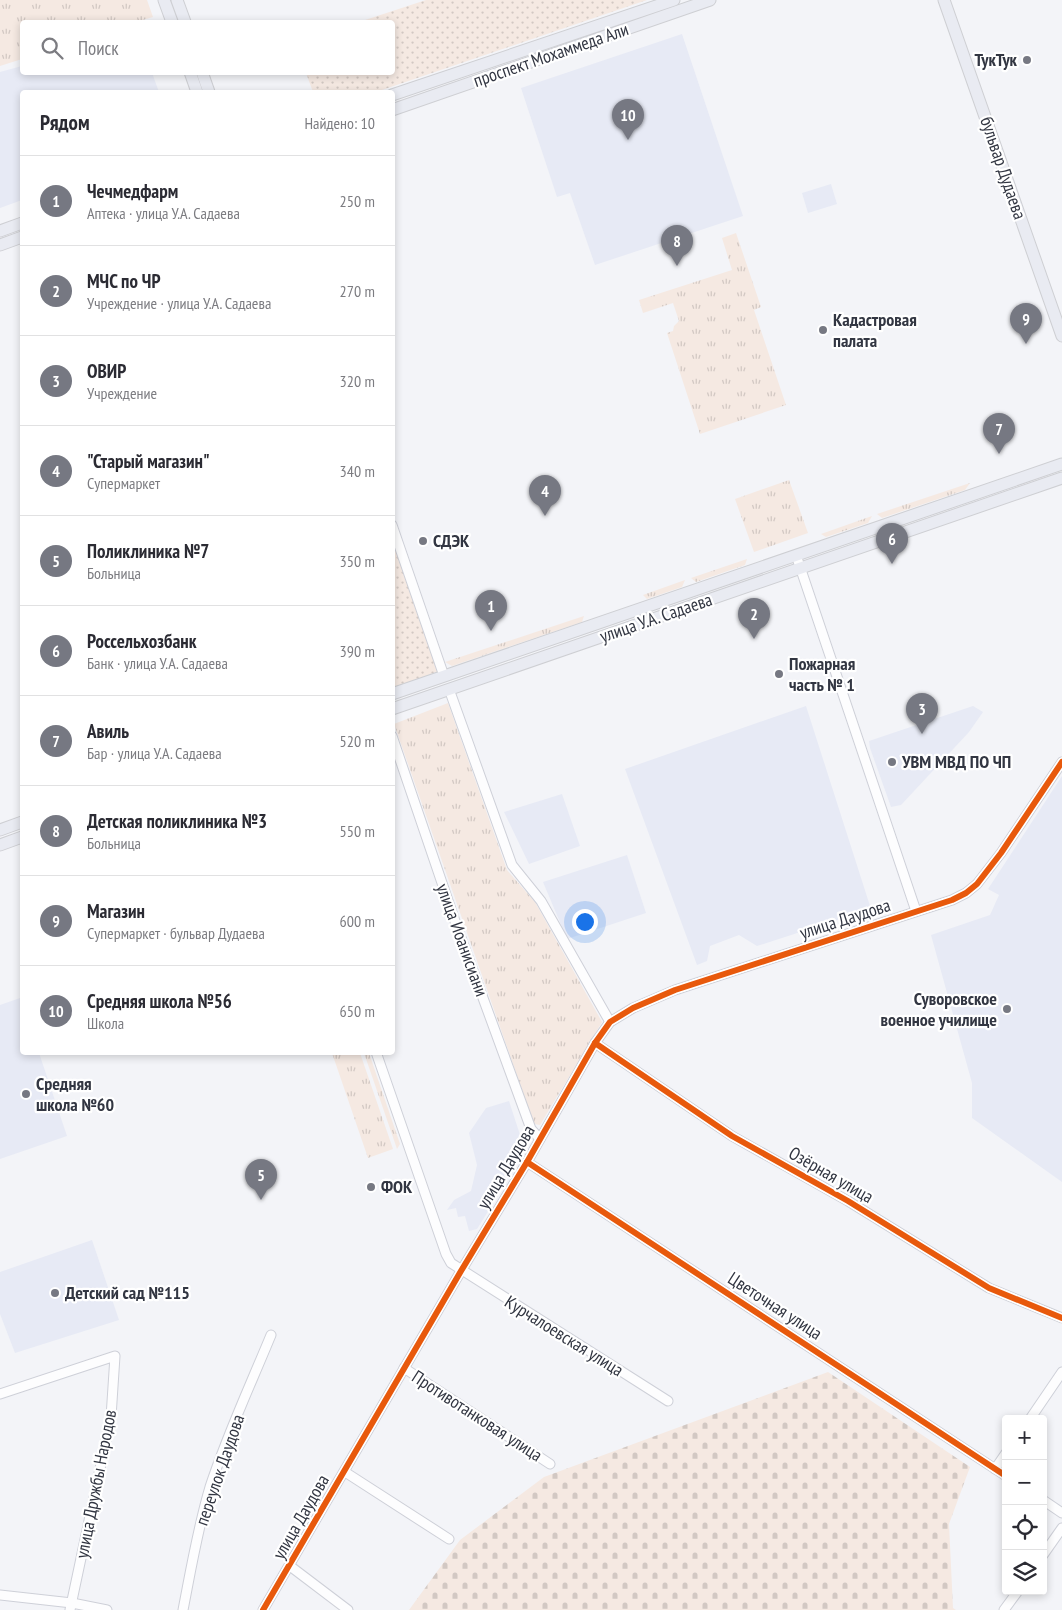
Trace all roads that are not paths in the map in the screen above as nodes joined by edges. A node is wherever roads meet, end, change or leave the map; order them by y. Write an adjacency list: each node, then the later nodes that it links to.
1 (164, 0): 6 (main road)
2 (177, 0): 7 (main road)
3 (674, 0): 12 (main road, проспект Мохаммеда Али)
4 (710, 0): 13 (main road, проспект Мохаммеда Али)
5 (944, 0): 18 (main road, бульвар Дудаева)
6 (171, 20)
7 (184, 20)
8 (191, 75): 10 (main road)
9 (203, 75): 11 (main road)
10 (196, 90)
11 (208, 90)
12 (395, 94)
13 (395, 109)
14 (20, 224): 15 (main road)
15 (0, 231)
16 (20, 238): 17 (main road)
17 (0, 245)
18 (1062, 336)
19 (1062, 464): 22 (main road, улица У.А. Садаева)
20 (1062, 478): 23 (main road, улица У.А. Садаева)
21 (395, 534): 24 (street)
22 (796, 555): 23 (street); 24 (main road, улица У.А. Садаева)
23 (800, 568): 25 (main road, улица У.А. Садаева); 34 (street)
24 (444, 676): 26 (main road, улица У.А. Садаева)
25 (449, 689): 27 (main road, улица У.А. Садаева); 35 (street)
26 (395, 693)
27 (395, 708)
28 (395, 745): 38 (street, улица Иоанисиани)
29 (1062, 762): 34 (street, улица Даудова)
30 (20, 823): 31 (main road)
31 (0, 830)
32 (20, 838): 33 (main road)
33 (0, 845)
34 (916, 911): 35 (street, улица Даудова)
35 (610, 1022): 36 (street, улица Даудова)
36 (594, 1043): 38 (street, улица Даудова); 41 (street, Озёрная улица)
37 (377, 1055): 40 (street, Курчалоевская улица)
38 (540, 1139): 39 (street, улица Даудова)
39 (527, 1162): 40 (street, улица Даудова); 50 (street, Цветочная улица)
40 (461, 1270): 43 (street, улица Даудова); 46 (street, Курчалоевская улица)
41 (1062, 1318)
42 (271, 1335): 63 (street, переулок Даудова)
43 (404, 1368): 49 (street, Противотанковая улица); 51 (street, улица Даудова)
44 (1062, 1372): 47 (street)
45 (0, 1394): 61 (street, улица Дружбы Народов)
46 (668, 1401)
47 (1033, 1415)
48 (1002, 1459): 50 (street)
49 (550, 1464)
50 (995, 1469): 52 (street, Цветочная улица)
51 (345, 1472): 56 (street); 58 (street, улица Даудова)
52 (1002, 1473)
53 (1047, 1503): 54 (street)
54 (1062, 1513)
55 (1062, 1528): 57 (street)
56 (448, 1539)
57 (1047, 1550)
58 (290, 1566): 64 (street, улица Даудова); 65 (street)
59 (0, 1595): 61 (street)
60 (1015, 1595): 66 (street)
61 (71, 1607): 62 (street)
62 (107, 1610)
63 (183, 1610)
64 (264, 1610)
65 (348, 1610)
66 (1004, 1610)

